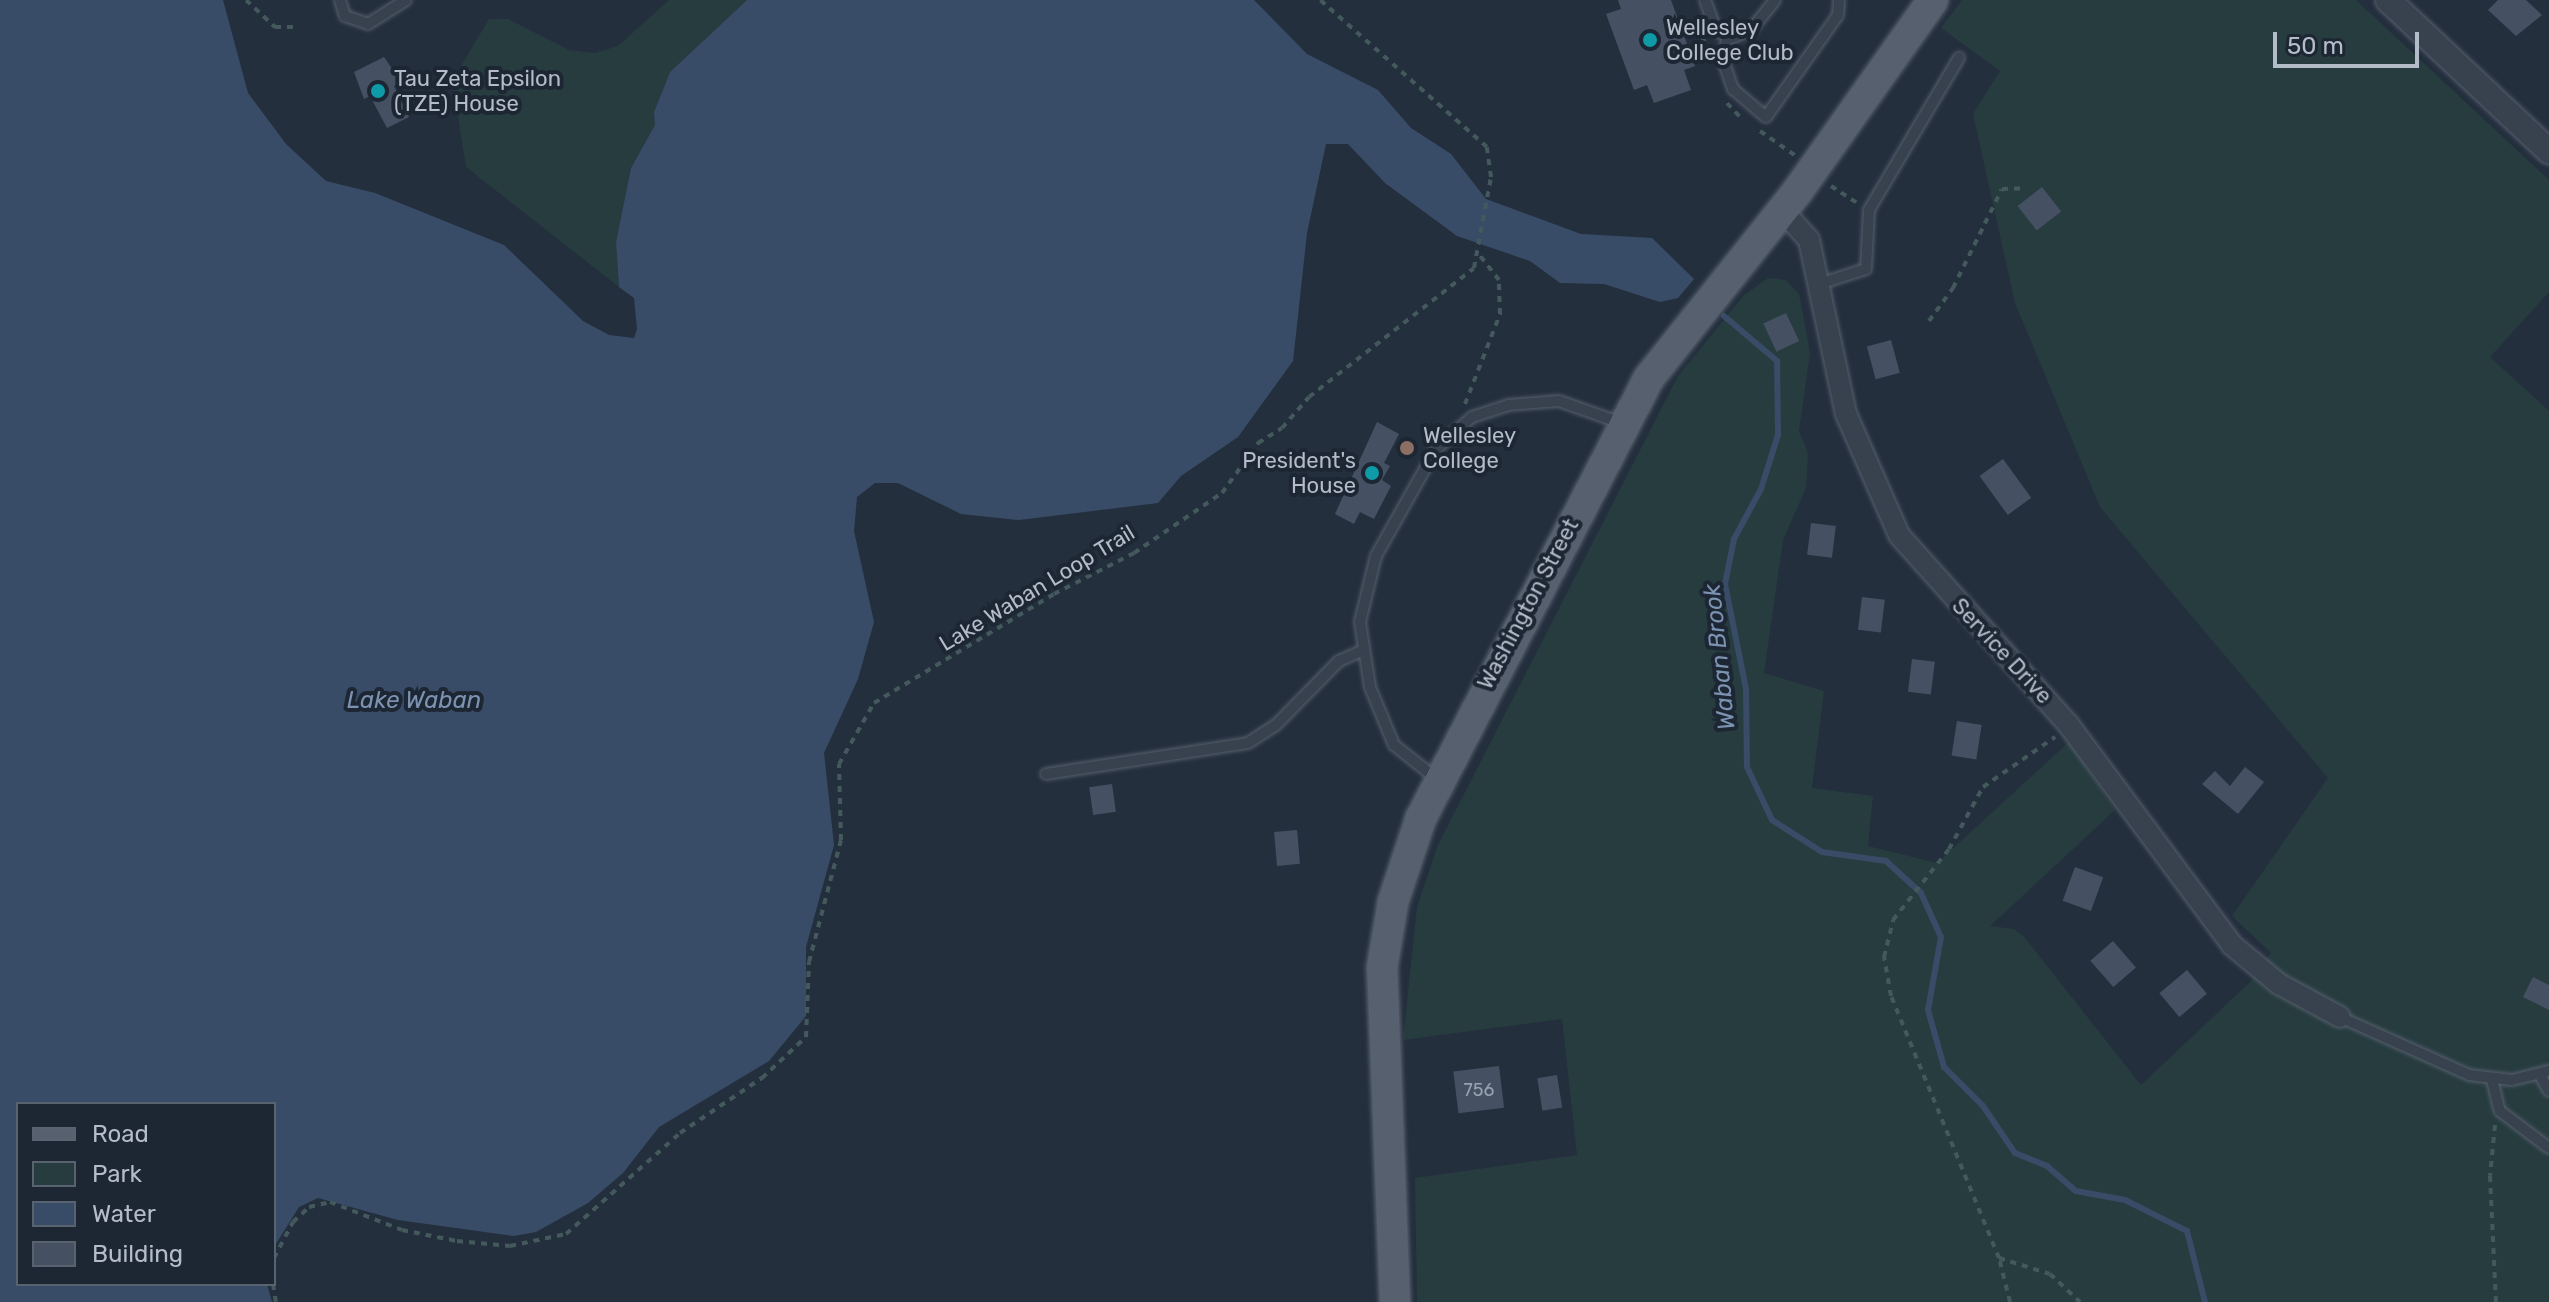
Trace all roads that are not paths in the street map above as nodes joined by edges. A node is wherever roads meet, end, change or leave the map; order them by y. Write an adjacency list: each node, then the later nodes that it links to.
1 (340, 0): 2 (lane)
2 (406, 0)
3 (1705, 0): 8 (lane)
4 (1775, 0): 8 (lane)
5 (1839, 0): 8 (lane)
6 (1933, 0): 11 (main road, Washington Street)
7 (2388, 0): 10 (street)
8 (1727, 37)
9 (1959, 58): 12 (lane)
10 (2549, 151)
11 (1783, 211): 12 (street, Service Drive); 13 (main road, Washington Street)
12 (1819, 284): 17 (street, Service Drive)
13 (1623, 424): 14 (lane); 16 (main road, Washington Street)
14 (1361, 651): 15 (lane); 16 (lane)
15 (1046, 774)
16 (1438, 779): 22 (main road, Washington Street)
17 (2340, 1017): 19 (lane)
18 (2545, 1073): 19 (lane); 20 (lane)
19 (2492, 1080): 21 (lane)
20 (2549, 1091)
21 (2549, 1148)
22 (1395, 1302)

